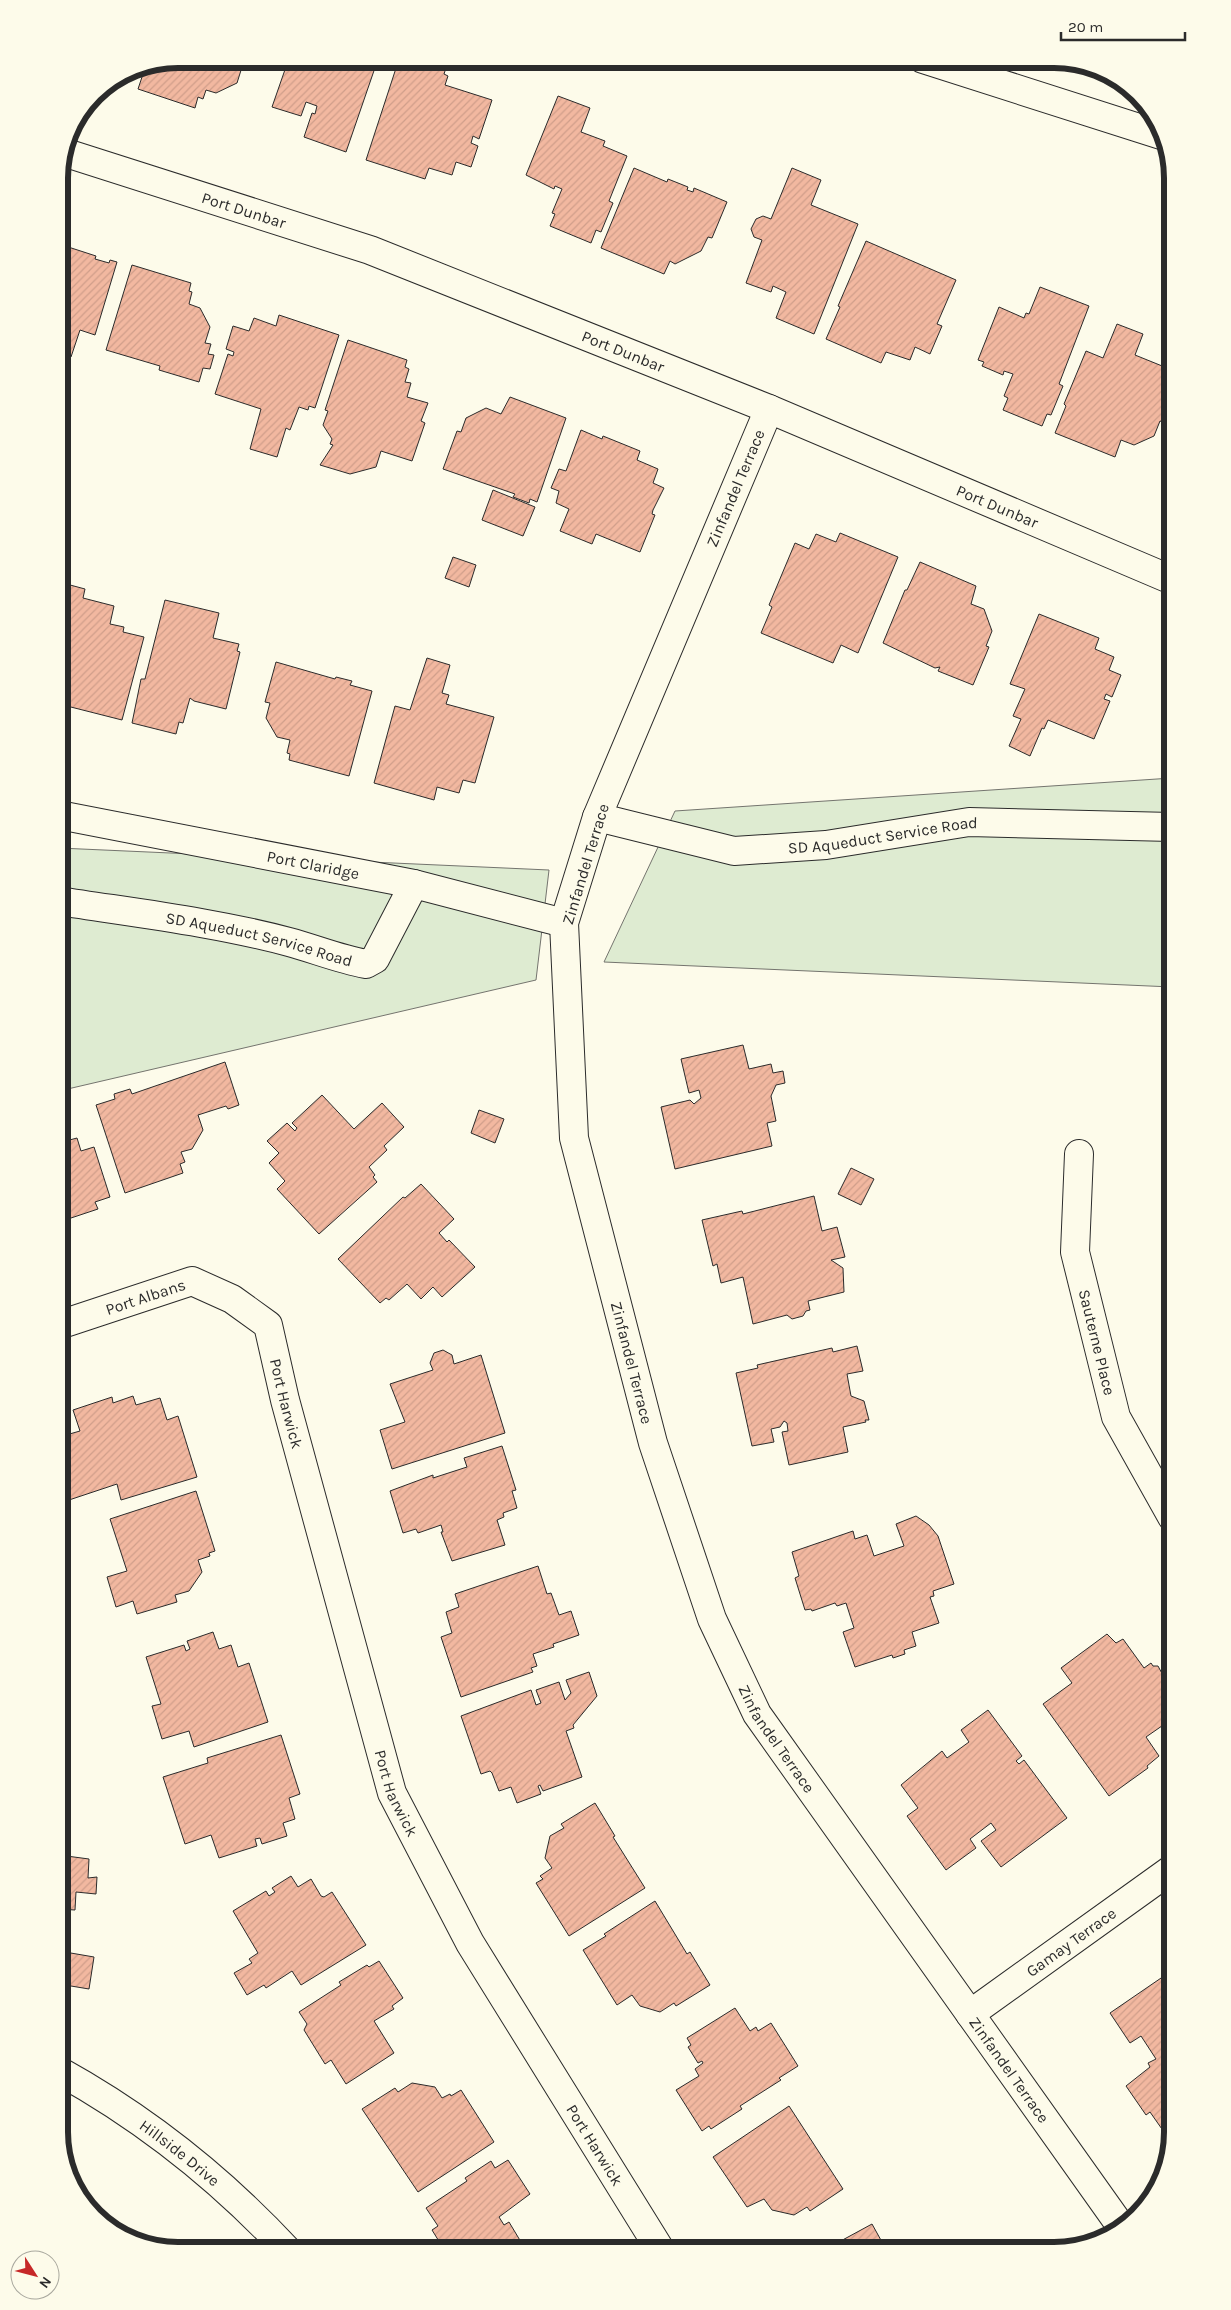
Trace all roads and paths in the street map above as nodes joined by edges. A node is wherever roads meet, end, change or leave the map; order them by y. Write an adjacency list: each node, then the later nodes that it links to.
1 (951, 68): 2 (street)
2 (1154, 133)
3 (70, 154): 4 (street, Port Dunbar)
4 (769, 409): 5 (street, Port Dunbar); 7 (street, Zinfandel Terrace)
5 (1164, 577)
6 (68, 817): 9 (street, Port Claridge)
7 (597, 817): 8 (street, SD Aqueduct Service Road); 11 (street, Zinfandel Terrace)
8 (1164, 827)
9 (414, 884): 10 (street, SD Aqueduct Service Road); 11 (street, Port Claridge)
10 (68, 902)
11 (564, 923): 17 (street, Zinfandel Terrace)
12 (1079, 1154): 15 (street, Sauterne Place)
13 (232, 1299): 14 (street, Port Albans); 21 (street, Port Harwick)
14 (68, 1322)
15 (1164, 1503)
16 (1164, 1875): 17 (street, Gamay Terrace)
17 (970, 2014): 19 (street, Zinfandel Terrace)
18 (68, 2077): 20 (street, Hillside Drive)
19 (1118, 2222)
20 (279, 2242)
21 (655, 2242)

